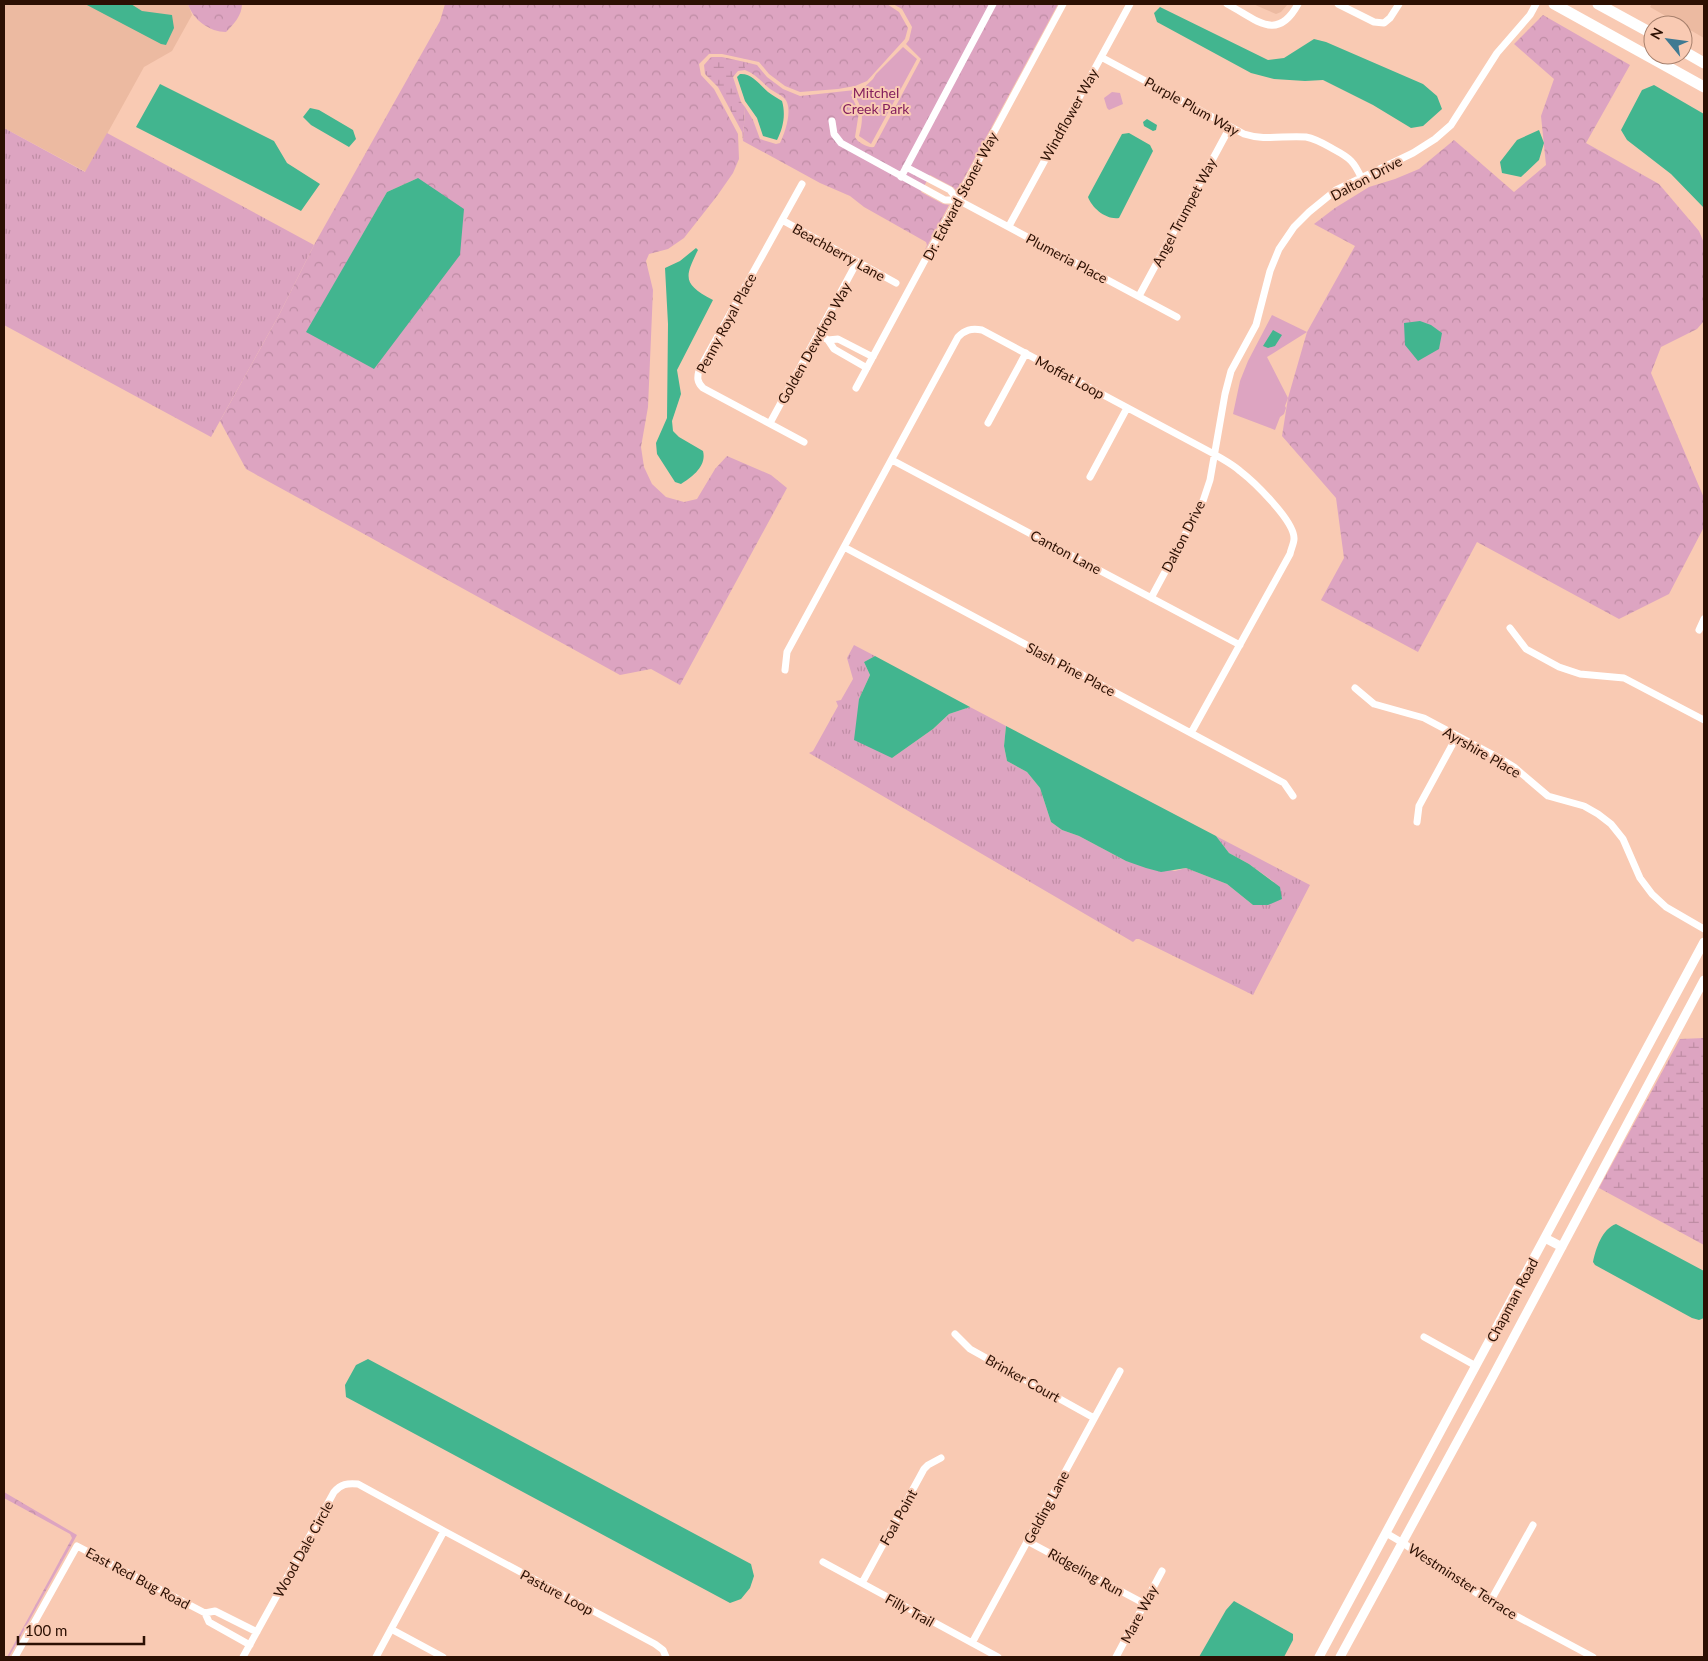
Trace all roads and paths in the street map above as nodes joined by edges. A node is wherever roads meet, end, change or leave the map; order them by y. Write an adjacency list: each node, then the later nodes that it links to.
1 (993, 4): 18 (street)
2 (1062, 4): 24 (street, Dr. Edward Stoner Way)
3 (1130, 4): 12 (street, Windflower Way)
4 (1227, 4): 5 (street)
5 (1298, 4)
6 (1338, 4): 7 (street)
7 (1398, 4)
8 (1536, 4): 20 (street, Dalton Drive)
9 (1554, 4): 15 (main road)
10 (1598, 4): 11 (main road)
11 (1643, 29)
12 (1101, 57): 17 (street, Purple Plum Way); 26 (street, Windflower Way)
13 (1693, 57): 14 (main road)
14 (1704, 63)
15 (1704, 87)
16 (832, 121): 19 (street)
17 (1230, 127): 20 (street, Purple Plum Way); 29 (street, Angel Trumpet Way)
18 (906, 167): 19 (street); 21 (street)
19 (901, 176): 23 (street)
20 (1361, 177): 45 (street, Dalton Drive)
21 (933, 181): 23 (street); 24 (street)
22 (802, 184): 25 (street, Penny Royal Place)
23 (927, 191): 24 (street)
24 (958, 200): 26 (street, Plumeria Place); 38 (street, Dr. Edward Stoner Way)
25 (782, 220): 27 (street, Beachberry Lane); 42 (street, Penny Royal Place)
26 (1009, 226): 29 (street, Plumeria Place)
27 (858, 262): 28 (street, Beachberry Lane); 31 (street, Golden Dewdrop Way)
28 (896, 283)
29 (1139, 296): 30 (street, Plumeria Place)
30 (1177, 317)
31 (818, 334): 32 (street); 42 (street, Golden Dewdrop Way)
32 (828, 340): 33 (street); 35 (street)
33 (843, 341): 34 (street); 35 (street)
34 (853, 346): 37 (street); 38 (street)
35 (838, 352): 37 (street)
36 (1026, 354): 41 (street, Moffat Loop); 43 (street); 46 (street, Moffat Loop)
37 (847, 357): 39 (street)
38 (873, 357): 39 (street, Dr. Edward Stoner Way)
39 (867, 368): 40 (street, Dr. Edward Stoner Way)
40 (856, 388)
41 (1127, 408): 45 (street, Moffat Loop); 47 (street)
42 (770, 423): 44 (street, Penny Royal Place)
43 (988, 423)
44 (804, 442)
45 (1214, 454): 49 (street, Dalton Drive); 53 (street, Moffat Loop)
46 (892, 460): 48 (street, Moffat Loop); 49 (street, Canton Lane)
47 (1090, 477)
48 (844, 547): 54 (street, Moffat Loop); 57 (street, Slash Pine Place)
49 (1151, 598): 53 (street, Canton Lane)
50 (1704, 619): 52 (street)
51 (1510, 628): 56 (street)
52 (1699, 630)
53 (1240, 645): 57 (street, Moffat Loop)
54 (785, 670)
55 (1355, 688): 58 (street, Ayrshire Place)
56 (1704, 720)
57 (1191, 733): 59 (street, Slash Pine Place)
58 (1457, 736): 60 (street); 61 (street, Ayrshire Place)
59 (1293, 796)
60 (1417, 822)
61 (1704, 928)
62 (1704, 942): 64 (street, Chapman Road)
63 (1704, 980): 65 (street, Chapman Road)
64 (1545, 1238): 65 (street); 68 (street, Chapman Road)
65 (1562, 1247): 76 (street, Chapman Road)
66 (955, 1334): 70 (street, Brinker Court)
67 (1424, 1337): 68 (street)
68 (1476, 1366): 74 (street, Chapman Road)
69 (1120, 1371): 70 (street, Gelding Lane)
70 (1094, 1418): 75 (street, Gelding Lane)
71 (941, 1458): 79 (street, Foal Point)
72 (1533, 1525): 80 (street)
73 (444, 1531): 84 (street); 86 (street, Wood Dale Circle); 93 (street, Pasture Loop)
74 (1386, 1533): 76 (street, Westminster Terrace); 96 (street, Chapman Road)
75 (1027, 1541): 81 (street, Ridgeling Run); 87 (street, Gelding Lane)
76 (1403, 1543): 80 (street, Westminster Terrace); 97 (street, Chapman Road)
77 (822, 1562): 79 (street, Filly Trail)
78 (1162, 1571): 81 (street, Mare Way)
79 (862, 1583): 87 (street, Filly Trail)
80 (1490, 1602): 98 (street, Westminster Terrace)
81 (1145, 1604): 95 (street, Mare Way)
82 (205, 1613): 83 (street); 85 (street); 89 (street, East Red Bug Road)
83 (232, 1620): 85 (street); 86 (street)
84 (391, 1629): 91 (street); 92 (street)
85 (226, 1631): 88 (street)
86 (257, 1632): 88 (street, Wood Dale Circle)
87 (972, 1643): 94 (street, Filly Trail)
88 (250, 1645): 90 (street, Wood Dale Circle)
89 (15, 1657)
90 (243, 1657)
91 (376, 1657)
92 (443, 1657)
93 (666, 1657)
94 (998, 1657)
95 (1116, 1657)
96 (1319, 1657)
97 (1340, 1657)
98 (1593, 1657)

